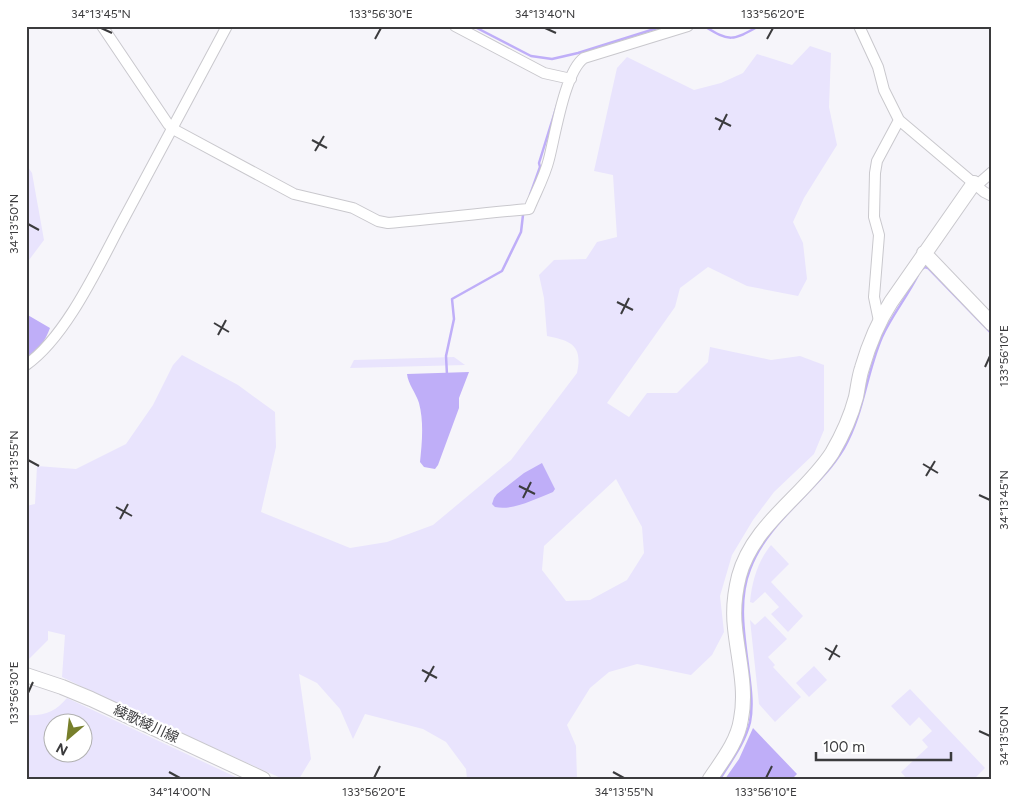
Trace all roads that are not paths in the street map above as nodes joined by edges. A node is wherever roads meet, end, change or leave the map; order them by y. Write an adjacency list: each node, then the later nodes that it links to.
1 (102, 26): 8 (street)
2 (227, 26): 8 (street)
3 (455, 26): 6 (street)
4 (688, 26): 6 (street)
5 (859, 26): 7 (street)
6 (570, 79): 8 (street)
7 (899, 120): 10 (street); 13 (street)
8 (173, 129): 15 (street)
9 (992, 172): 10 (street)
10 (976, 184): 11 (street); 12 (street)
11 (992, 196)
12 (924, 253): 13 (street); 14 (street)
13 (879, 321): 18 (street)
14 (992, 324)
15 (26, 365)
16 (26, 675): 17 (street, 綾歌綾川線)
17 (263, 779)
18 (710, 779)

